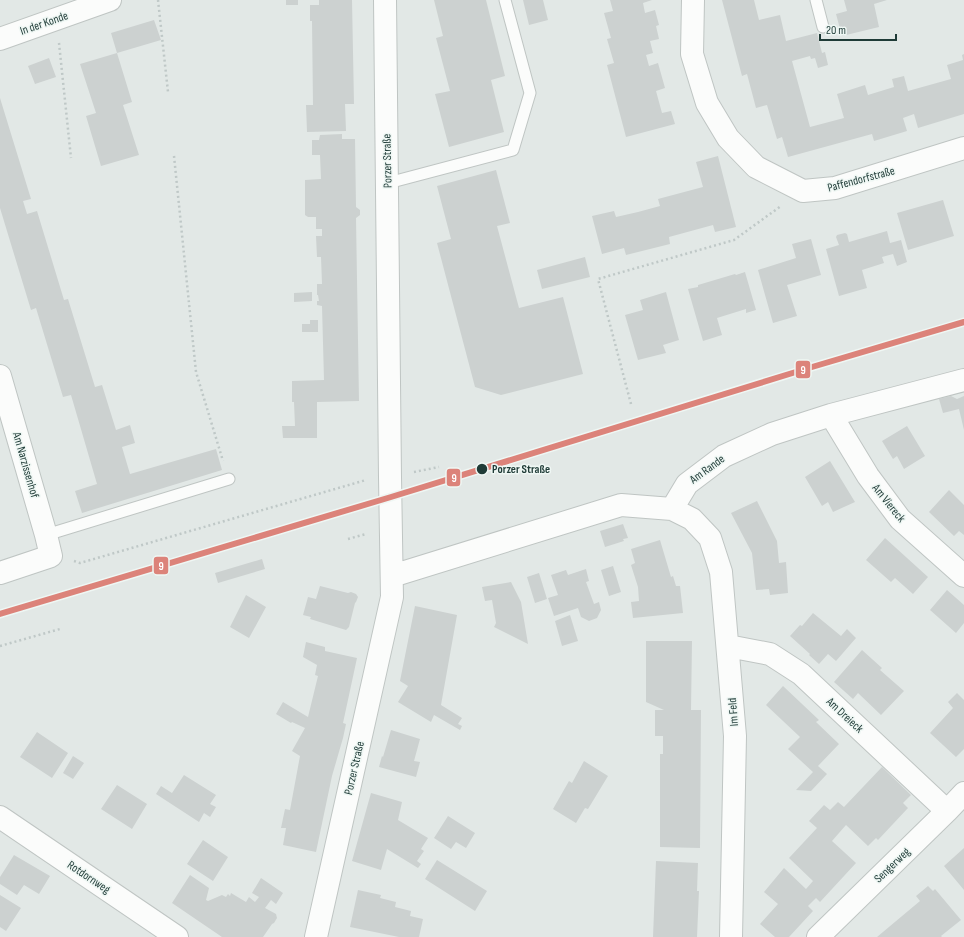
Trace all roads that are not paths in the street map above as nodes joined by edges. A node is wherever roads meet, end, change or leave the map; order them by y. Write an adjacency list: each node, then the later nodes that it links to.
1 (110, 0): 7 (street, In der Konde)
2 (385, 0): 9 (street, Porzer Straße)
3 (505, 0): 9 (lane)
4 (693, 0): 8 (street, Paffendorfstraße)
5 (816, 0): 6 (lane)
6 (823, 27)
7 (0, 39)
8 (964, 148)
9 (388, 183): 17 (street, Porzer Straße)
10 (0, 376): 15 (street, Am Narzissenhof)
11 (964, 380): 12 (street, Am Rande)
12 (831, 416): 14 (street, Am Rande); 18 (street, Am Viereck)
13 (229, 479): 15 (lane)
14 (672, 509): 17 (street); 19 (street, Im Feld)
15 (49, 545): 16 (street)
16 (0, 573)
17 (392, 576): 24 (street, Porzer Straße)
18 (964, 576)
19 (728, 646): 21 (street, Am Dreieck); 25 (street, Im Feld)
20 (964, 793): 21 (street, Sengerweg)
21 (947, 811): 26 (street, Sengerweg)
22 (0, 817): 23 (street, Rotdornweg)
23 (177, 937)
24 (316, 937)
25 (731, 937)
26 (818, 937)

